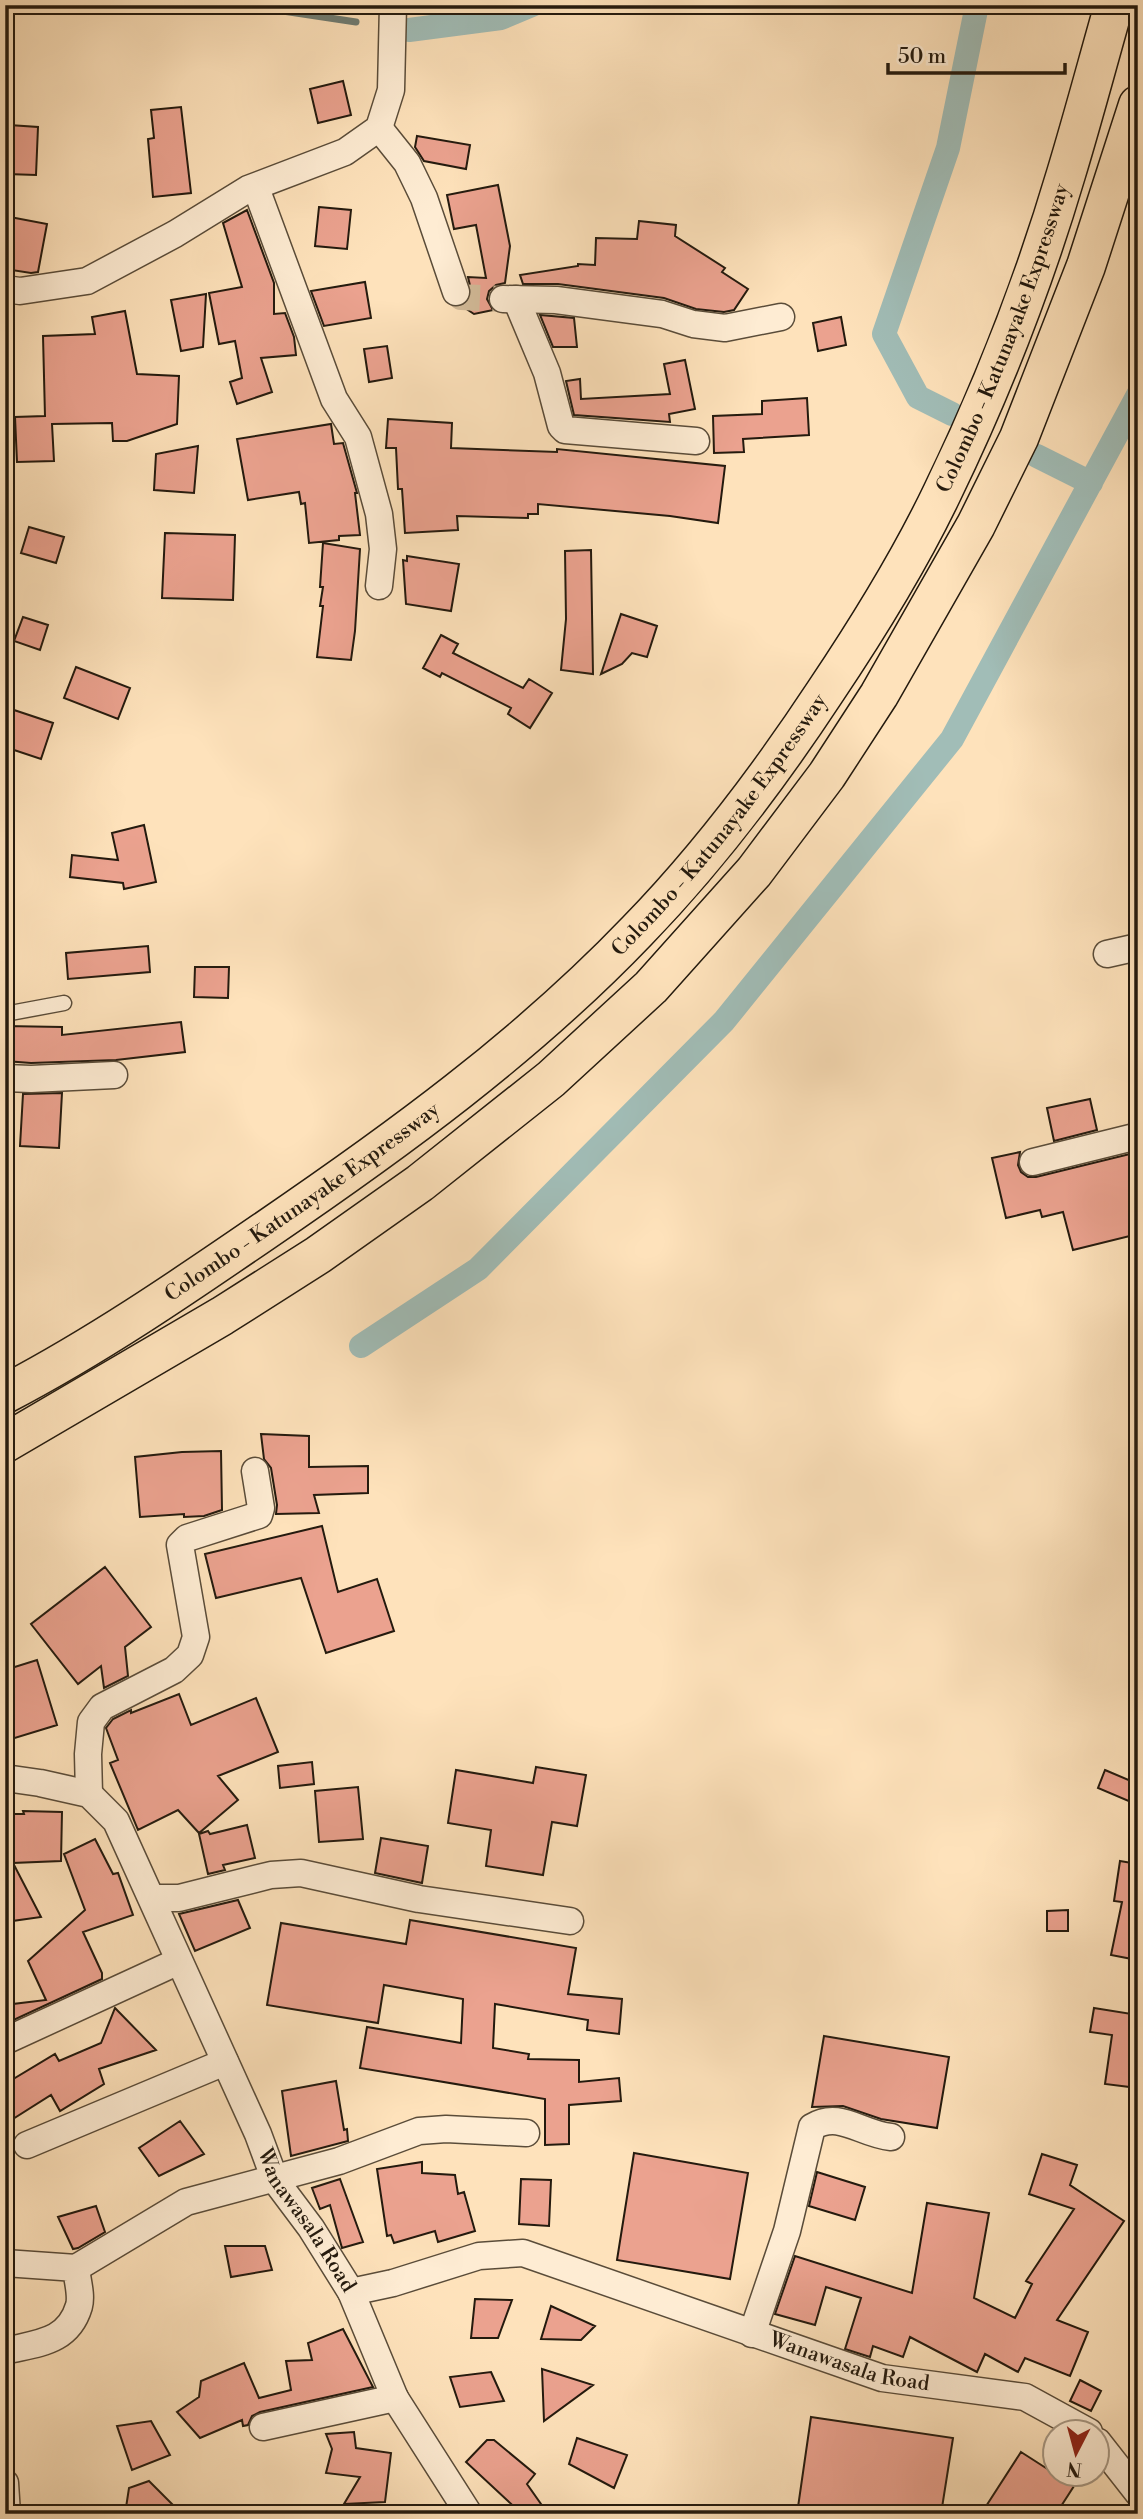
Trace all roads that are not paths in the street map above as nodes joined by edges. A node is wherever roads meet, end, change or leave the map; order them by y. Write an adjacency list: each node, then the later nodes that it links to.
1 (393, 5): 4 (street)
2 (1114, 5): 19 (highway, Colombo - Katunayake Expressway)
3 (1138, 105): 20 (highway, Colombo - Katunayake Expressway)
4 (379, 128): 5 (street); 7 (street)
5 (256, 188): 6 (street); 10 (street)
6 (5, 289)
7 (456, 292)
8 (781, 317): 9 (street)
9 (696, 441)
10 (379, 586)
11 (1138, 947): 12 (street)
12 (1107, 954)
13 (64, 1003): 14 (lane)
14 (5, 1014)
15 (114, 1075): 16 (street)
16 (5, 1077)
17 (1138, 1136): 18 (street)
18 (1033, 1162)
19 (5, 1394)
20 (5, 1443)
21 (255, 1471): 23 (street)
22 (5, 1778): 23 (street)
23 (89, 1794): 24 (street, Wanawasala Road)
24 (152, 1898): 25 (street); 26 (street, Wanawasala Road)
25 (569, 1921)
26 (179, 1961): 27 (street); 28 (street, Wanawasala Road)
27 (5, 2042)
28 (225, 2062): 31 (street); 32 (street, Wanawasala Road)
29 (526, 2133): 32 (street)
30 (891, 2137): 36 (street)
31 (27, 2145)
32 (275, 2180): 34 (street); 35 (street, Wanawasala Road)
33 (5, 2263): 34 (street)
34 (76, 2268): 37 (street)
35 (351, 2292): 36 (street, Wanawasala Road); 38 (street)
36 (752, 2334): 39 (street, Wanawasala Road)
37 (5, 2351)
38 (395, 2398): 40 (street); 45 (street)
39 (1065, 2418)
40 (263, 2427)
41 (1112, 2461): 43 (street)
42 (5, 2483): 44 (street)
43 (1138, 2493)
44 (7, 2514)
45 (469, 2514)

